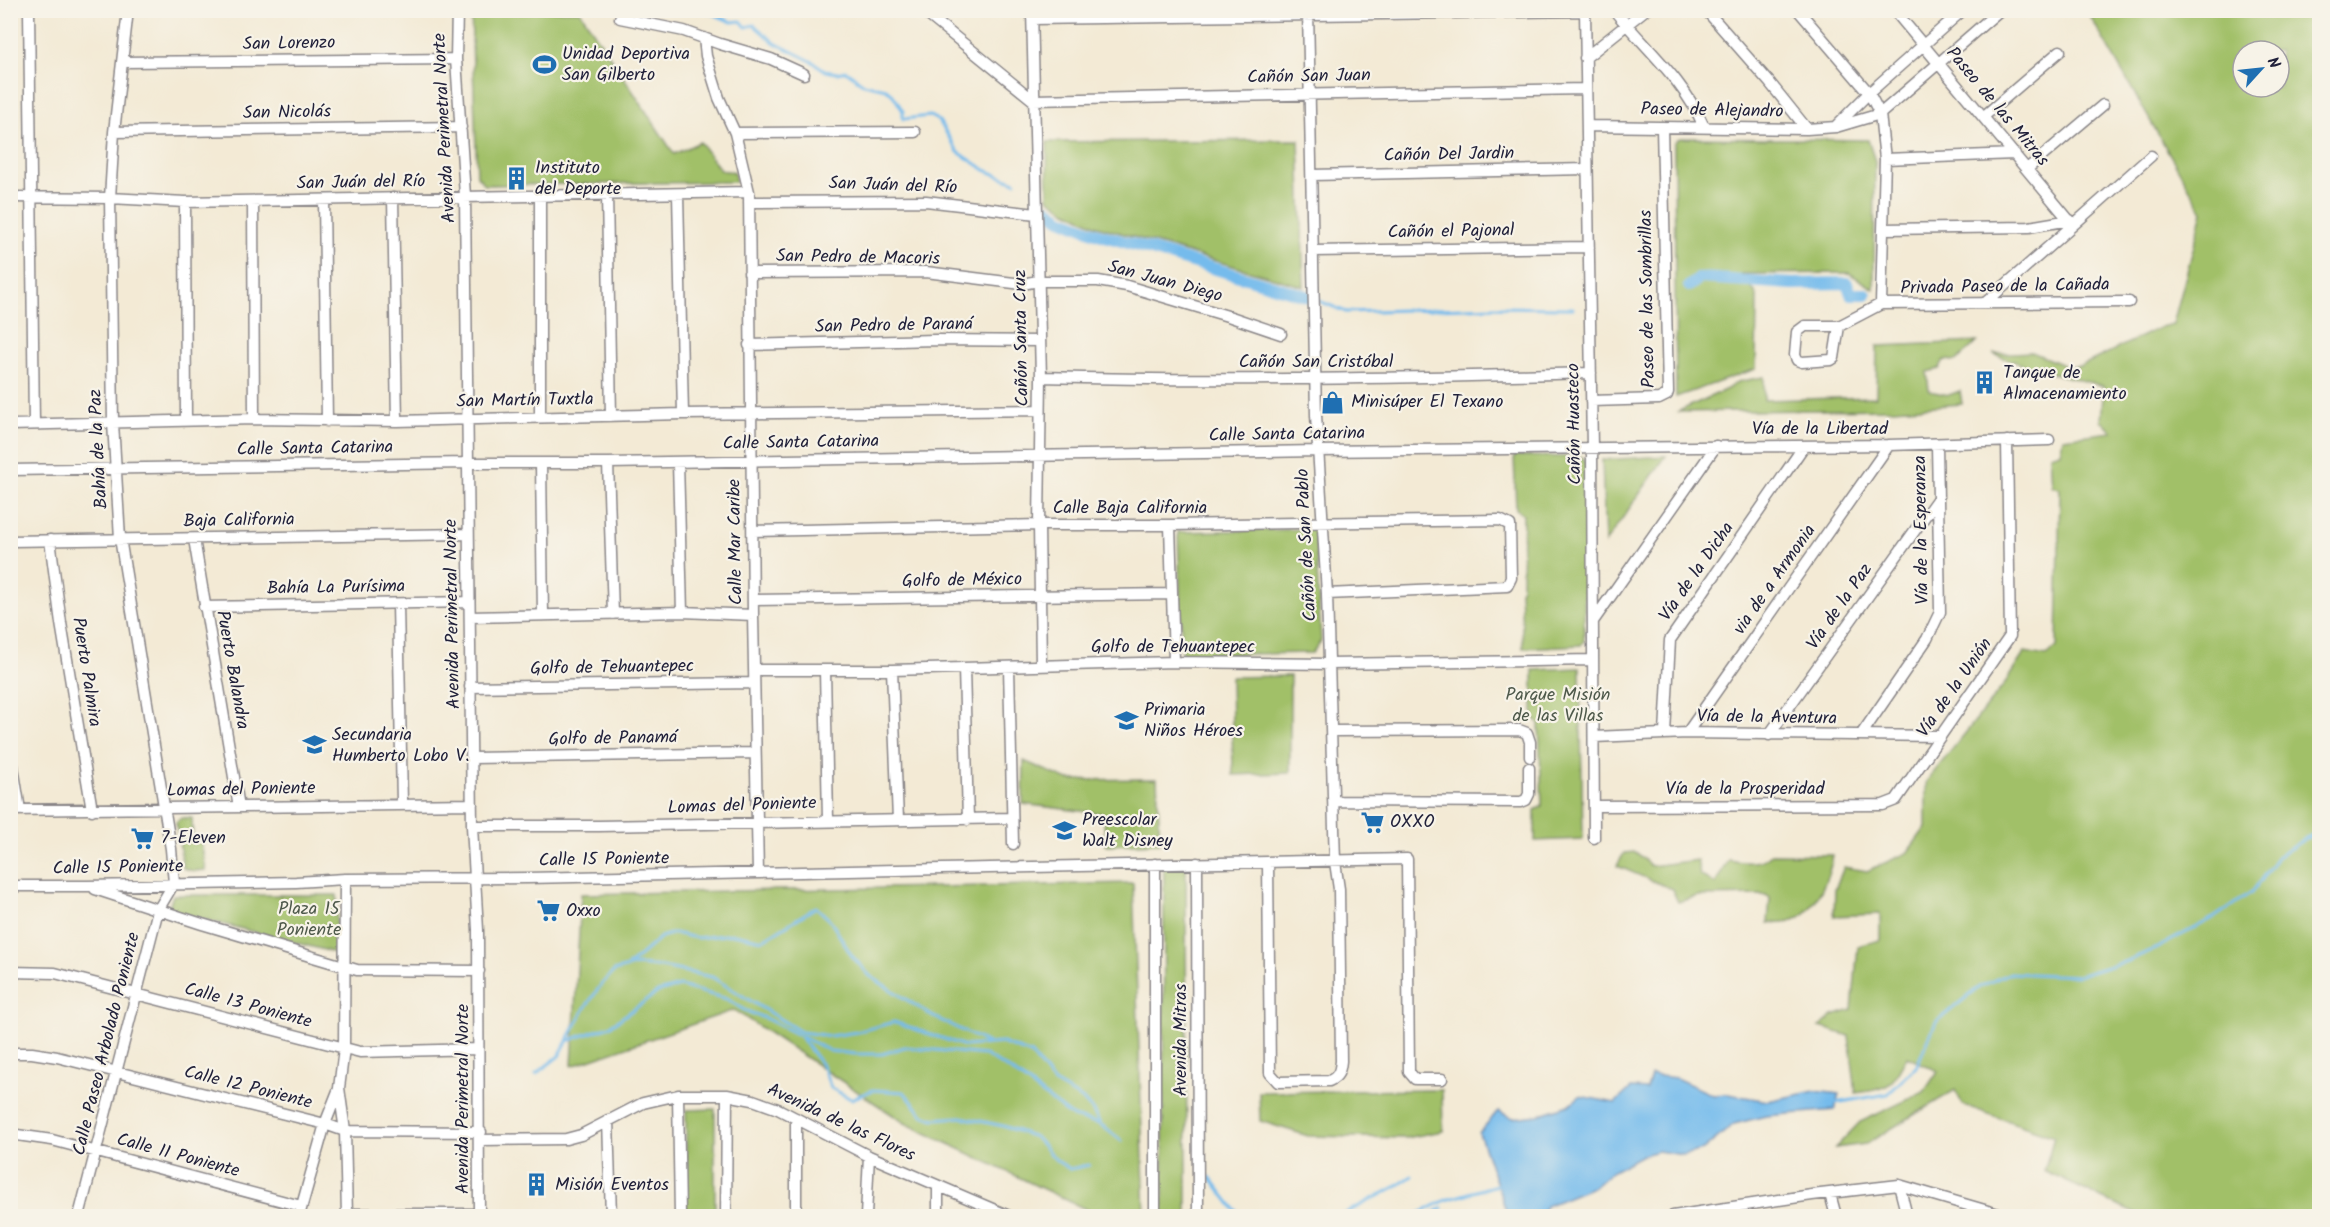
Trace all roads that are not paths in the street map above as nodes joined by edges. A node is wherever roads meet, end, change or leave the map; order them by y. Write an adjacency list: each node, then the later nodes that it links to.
1 (29, 10): 52 (street)
2 (128, 10): 22 (street, Bahía de la Paz)
3 (457, 10): 21 (street, Avenida Perimetral Norte)
4 (922, 10): 28 (street)
5 (1614, 10): 16 (street)
6 (1645, 10): 16 (street)
7 (1706, 10): 37 (street)
8 (1798, 10): 27 (street)
9 (1894, 10): 18 (street, Paseo de las Mitras)
10 (1964, 10): 18 (street)
11 (2000, 10): 23 (street, Paseo de Alejandro)
12 (1585, 11): 13 (street); 20 (street, Cañón Huasteco)
13 (1308, 13): 14 (street); 26 (street, Cañón de San Pablo)
14 (1032, 15): 28 (street, Cañón Santa Cruz)
15 (620, 18): 17 (street)
16 (1627, 26): 20 (street); 34 (street)
17 (704, 38): 24 (street); 40 (street, Calle Mar Caribe)
18 (1923, 45): 23 (street, Paseo de las Mitras); 27 (street)
19 (2060, 51): 31 (street)
20 (1586, 58): 25 (street, Cañón Huasteco)
21 (456, 59): 22 (street, San Lorenzo); 36 (street, Avenida Perimetral Norte)
22 (122, 62): 38 (street, Bahía de la Paz)
23 (1939, 63): 30 (street, Paseo de Alejandro); 31 (street, Paseo de las Mitras)
24 (804, 74)
25 (1586, 89): 26 (street, Cañón San Juan); 32 (street, Cañón Huasteco)
26 (1309, 93): 28 (street, Cañón San Juan); 46 (street, Cañón de San Pablo)
27 (1869, 93): 30 (street); 35 (street)
28 (1033, 100): 59 (street, Cañón Santa Cruz)
29 (2103, 105): 45 (street)
30 (1880, 114): 35 (street, Paseo de Alejandro); 43 (street)
31 (1983, 117): 41 (street, Paseo de las Mitras)
32 (1587, 126): 33 (street, Paseo de Alejandro); 44 (street, Cañón Huasteco)
33 (1662, 127): 34 (street, Paseo de Alejandro); 76 (street, Paseo de las Sombrillas)
34 (1704, 127): 37 (street, Paseo de Alejandro)
35 (1836, 127): 37 (street, Paseo de Alejandro)
36 (460, 128): 38 (street, San Nicolás); 50 (street, Avenida Perimetral Norte)
37 (1807, 129)
38 (114, 132): 54 (street, Bahía de la Paz)
39 (915, 132): 40 (street)
40 (735, 133): 53 (street, Calle Mar Caribe)
41 (2015, 154): 43 (street); 45 (street, Paseo de las Mitras)
42 (2151, 156): 60 (street)
43 (1885, 159): 61 (street)
44 (1587, 169): 46 (street, Cañón Del Jardin); 62 (street, Cañón Huasteco)
45 (2027, 169): 60 (street, Paseo de las Mitras)
46 (1312, 174): 63 (street, Cañón de San Pablo)
47 (607, 194): 48 (street, San Juán del Río); 49 (street, San Juán del Río); 80 (street)
48 (678, 194): 53 (street, San Juán del Río); 79 (street)
49 (540, 195): 50 (street, San Juán del Río); 81 (street)
50 (465, 196): 55 (street, San Juán del Río); 83 (street, Avenida Perimetral Norte)
51 (10, 197): 52 (street, San Juán del Río)
52 (31, 197): 54 (street, San Juán del Río); 89 (street)
53 (749, 197): 59 (street, San Juán del Río); 64 (street, Calle Mar Caribe)
54 (110, 198): 58 (street, San Juán del Río); 87 (street, Bahía de la Paz)
55 (393, 198): 57 (street, San Juán del Río); 86 (street)
56 (253, 201): 57 (street, San Juán del Río); 58 (street, San Juán del Río); 82 (street)
57 (324, 201): 85 (street)
58 (185, 202): 84 (street)
59 (1036, 214): 65 (street, Cañón Santa Cruz)
60 (2071, 222): 61 (street); 67 (street)
61 (1884, 229): 68 (street)
62 (1589, 247): 63 (street, Cañón el Pajonal); 73 (street, Cañón Huasteco)
63 (1313, 251): 75 (street, Cañón de San Pablo)
64 (749, 273): 65 (street, San Pedro de Macoris); 72 (street, Calle Mar Caribe)
65 (1038, 281): 70 (street, San Juan Diego); 71 (street, Cañón Santa Cruz)
66 (2129, 302): 67 (street, Privada Paseo de la Cañada)
67 (1984, 303): 68 (street, Privada Paseo de la Cañada)
68 (1881, 304): 69 (street)
69 (1839, 326): 69 (street)
70 (1281, 334)
71 (1040, 341): 72 (street, San Pedro de Paraná); 74 (street, Cañón Santa Cruz)
72 (749, 345): 78 (street, Calle Mar Caribe)
73 (1591, 373): 75 (street, Cañón San Cristóbal); 76 (street, Cañón Huasteco)
74 (1041, 377): 75 (street, Cañón San Cristóbal); 77 (street, Cañón Santa Cruz)
75 (1317, 378): 97 (street, Cañón de San Pablo)
76 (1591, 401): 96 (street, Cañón Huasteco)
77 (1040, 410): 78 (street, San Martín Tuxtla); 98 (street, Cañón Santa Cruz)
78 (751, 413): 79 (street, San Martín Tuxtla); 99 (street, Calle Mar Caribe)
79 (683, 414): 80 (street, San Martín Tuxtla)
80 (611, 416): 81 (street, San Martín Tuxtla)
81 (540, 417): 83 (street, San Martín Tuxtla)
82 (254, 419): 84 (street, San Martín Tuxtla); 85 (street, San Martín Tuxtla)
83 (469, 419): 86 (street, San Martín Tuxtla); 101 (street, Avenida Perimetral Norte)
84 (186, 421): 87 (street, San Martín Tuxtla)
85 (327, 421): 86 (street, San Martín Tuxtla)
86 (397, 421)
87 (113, 423): 89 (street, San Martín Tuxtla); 104 (street, Bahía de la Paz)
88 (10, 424): 89 (street, San Martín Tuxtla)
89 (34, 424)
90 (2049, 440): 91 (street, Vía de la Libertad)
91 (2007, 441): 92 (street, Vía de la Libertad); 146 (street, Vía de la Unión)
92 (1937, 444): 95 (street, Vía de la Libertad); 106 (street, Vía de la Esperanza)
93 (1716, 446): 94 (street, Vía de la Libertad); 96 (street, Vía de la Libertad); 128 (street)
94 (1804, 446): 95 (street, Vía de la Libertad); 141 (street, Vía de la Dicha)
95 (1889, 446): 142 (street, via de a Armonia)
96 (1592, 448): 97 (street, Calle Santa Catarina); 128 (street, Cañón Huasteco)
97 (1317, 451): 98 (street, Calle Santa Catarina); 107 (street, Cañón de San Pablo)
98 (1039, 455): 99 (street, Calle Santa Catarina); 108 (street, Cañón Santa Cruz)
99 (751, 460): 100 (street, Calle Santa Catarina); 110 (street, Calle Mar Caribe)
100 (678, 462): 103 (street, Calle Santa Catarina); 123 (street)
101 (468, 463): 102 (street, Calle Santa Catarina); 104 (street, Calle Santa Catarina); 111 (street, Avenida Perimetral Norte)
102 (541, 463): 103 (street, Calle Santa Catarina); 125 (street)
103 (609, 463): 124 (street)
104 (116, 468): 105 (street, Calle Santa Catarina); 112 (street, Bahía de la Paz)
105 (10, 470)
106 (1938, 498): 143 (street, Vía de la Paz); 144 (street, Vía de la Esperanza)
107 (1323, 522): 109 (street, Calle Baja California); 117 (street, Cañón de San Pablo); 117 (street, Calle Baja California)
108 (1039, 525): 109 (street, Calle Baja California); 110 (street, Calle Baja California); 118 (street, Cañón Santa Cruz)
109 (1170, 525): 116 (street)
110 (753, 531): 119 (street, Calle Mar Caribe)
111 (468, 534): 113 (street, Baja California); 120 (street, Avenida Perimetral Norte)
112 (120, 538): 113 (street, Baja California); 114 (street, Baja California); 156 (street, Bahía de la Paz)
113 (194, 539): 122 (street, Puerto Balandra)
114 (50, 540): 115 (street, Baja California); 158 (street, Puerto Palmira)
115 (10, 541)
116 (1172, 594): 118 (street, Golfo de México); 130 (street)
117 (1327, 594): 131 (street, Cañón de San Pablo)
118 (1041, 597): 119 (street, Golfo de México); 132 (street, Cañón Santa Cruz)
119 (753, 600): 126 (street, Calle Mar Caribe)
120 (469, 602): 121 (street, Bahía La Purísima); 127 (street, Avenida Perimetral Norte)
121 (398, 604): 122 (street, Bahía La Purísima); 152 (street)
122 (204, 607): 155 (street, Puerto Balandra)
123 (682, 612): 124 (street); 126 (street)
124 (614, 614): 125 (street)
125 (543, 615): 127 (street)
126 (753, 615): 135 (street, Calle Mar Caribe)
127 (470, 617): 139 (street, Avenida Perimetral Norte)
128 (1593, 621): 129 (street, Cañón Huasteco)
129 (1593, 660): 131 (street, Golfo de Tehuantepec); 145 (street, Cañón Huasteco)
130 (1174, 662): 131 (street, Golfo de Tehuantepec); 132 (street, Golfo de Tehuantepec)
131 (1330, 664): 140 (street, Cañón de San Pablo)
132 (1041, 665): 133 (street, Golfo de Tehuantepec)
133 (1009, 666): 134 (street, Golfo de Tehuantepec); 159 (street)
134 (964, 668): 137 (street, Golfo de Tehuantepec); 162 (street)
135 (754, 670): 136 (street, Golfo de Tehuantepec); 138 (street, Calle Mar Caribe)
136 (825, 670): 137 (street, Golfo de Tehuantepec); 160 (street)
137 (892, 670): 161 (street)
138 (754, 683): 139 (street, Golfo de Tehuantepec); 148 (street, Calle Mar Caribe)
139 (470, 687): 149 (street, Avenida Perimetral Norte)
140 (1332, 731): 151 (street, Cañón de San Pablo); 151 (street)
141 (1665, 733): 142 (street, Vía de la Aventura); 145 (street, Vía de la Aventura)
142 (1687, 733): 143 (street, Vía de la Aventura)
143 (1769, 735): 144 (street, Vía de la Aventura)
144 (1861, 735): 146 (street, Vía de la Aventura)
145 (1594, 736): 154 (street, Cañón Huasteco)
146 (1940, 736): 150 (street, Vía de la Unión)
147 (10, 748): 157 (street)
148 (755, 753): 149 (street, Golfo de Panamá); 163 (street, Calle Mar Caribe)
149 (473, 758): 153 (street, Avenida Perimetral Norte)
150 (1896, 800): 154 (street, Vía de la Prosperidad)
151 (1334, 801): 168 (street, Cañón de San Pablo)
152 (402, 803): 153 (street, Lomas del Poniente); 155 (street, Lomas del Poniente)
153 (472, 804): 164 (street, Avenida Perimetral Norte)
154 (1594, 806): 165 (street, Cañón Huasteco)
155 (239, 807): 156 (street, Lomas del Poniente)
156 (164, 808): 158 (street, Lomas del Poniente); 174 (street, Bahía de la Paz)
157 (15, 810): 158 (street, Lomas del Poniente)
158 (92, 810)
159 (1012, 818): 162 (street, Lomas del Poniente); 166 (street)
160 (828, 820): 161 (street, Lomas del Poniente); 163 (street, Lomas del Poniente)
161 (898, 820): 162 (street, Lomas del Poniente)
162 (968, 820)
163 (757, 824): 164 (street, Lomas del Poniente); 171 (street, Calle Mar Caribe)
164 (472, 826): 172 (street, Avenida Perimetral Norte)
165 (1594, 838)
166 (1013, 844)
167 (1268, 862): 168 (street, Calle 15 Poniente); 168 (street, Cañón de San Pablo); 169 (street, Calle 15 Poniente)
168 (1335, 862): 186 (street, Calle 15 Poniente)
169 (1197, 863): 170 (street, Calle 15 Poniente); 213 (street, Avenida Mitras)
170 (1155, 864): 171 (street, Calle 15 Poniente); 212 (street, Avenida Mitras)
171 (758, 873): 172 (street, Calle 15 Poniente)
172 (477, 877): 173 (street, Calle 15 Poniente); 179 (street, Avenida Perimetral Norte)
173 (345, 879): 174 (street, Calle 15 Poniente); 178 (street)
174 (174, 884): 176 (street, Calle 15 Poniente); 177 (street, Calle Paseo Arbolado Poniente)
175 (10, 886): 176 (street, Calle 15 Poniente)
176 (87, 886): 177 (street)
177 (158, 910): 178 (street); 181 (street, Calle Paseo Arbolado Poniente)
178 (344, 966): 179 (street); 182 (street)
179 (479, 971): 183 (street, Avenida Perimetral Norte)
180 (10, 972): 181 (street, Calle 13 Poniente)
181 (136, 993): 182 (street, Calle 13 Poniente); 185 (street, Calle Paseo Arbolado Poniente)
182 (344, 1049): 183 (street, Calle 13 Poniente); 187 (street)
183 (478, 1049): 195 (street, Avenida Perimetral Norte)
184 (10, 1053): 185 (street, Calle 12 Poniente)
185 (116, 1073): 192 (street, Calle 12 Poniente); 196 (street, Calle Paseo Arbolado Poniente)
186 (1442, 1079)
187 (339, 1088): 192 (street); 193 (street)
188 (678, 1095): 189 (street, Avenida de las Flores); 191 (street, Avenida de las Flores); 206 (street)
189 (727, 1095): 190 (street, Avenida de las Flores); 207 (street)
190 (796, 1118): 197 (street, Avenida de las Flores); 208 (street)
191 (608, 1120): 195 (street, Avenida de las Flores); 205 (street)
192 (325, 1124): 193 (street, Calle 12 Poniente); 201 (street)
193 (345, 1131): 195 (street, Calle 12 Poniente); 202 (street)
194 (10, 1134): 196 (street, Calle 11 Poniente)
195 (481, 1136): 203 (street, Avenida Perimetral Norte)
196 (96, 1151): 201 (street, Calle 11 Poniente); 204 (street, Calle Paseo Arbolado Poniente)
197 (869, 1156): 199 (street, Avenida de las Flores); 209 (street)
198 (1899, 1185): 200 (street); 216 (street); 217 (street)
199 (938, 1186): 210 (street); 211 (street, Avenida de las Flores)
200 (1830, 1194): 214 (street); 215 (street)
201 (300, 1211)
202 (347, 1215): 203 (street)
203 (479, 1215)
204 (79, 1216)
205 (611, 1216)
206 (680, 1216)
207 (726, 1216)
208 (796, 1216)
209 (867, 1216)
210 (938, 1216)
211 (1009, 1216)
212 (1155, 1216)
213 (1198, 1216)
214 (1674, 1216)
215 (1836, 1216)
216 (1907, 1216)
217 (2005, 1216)

